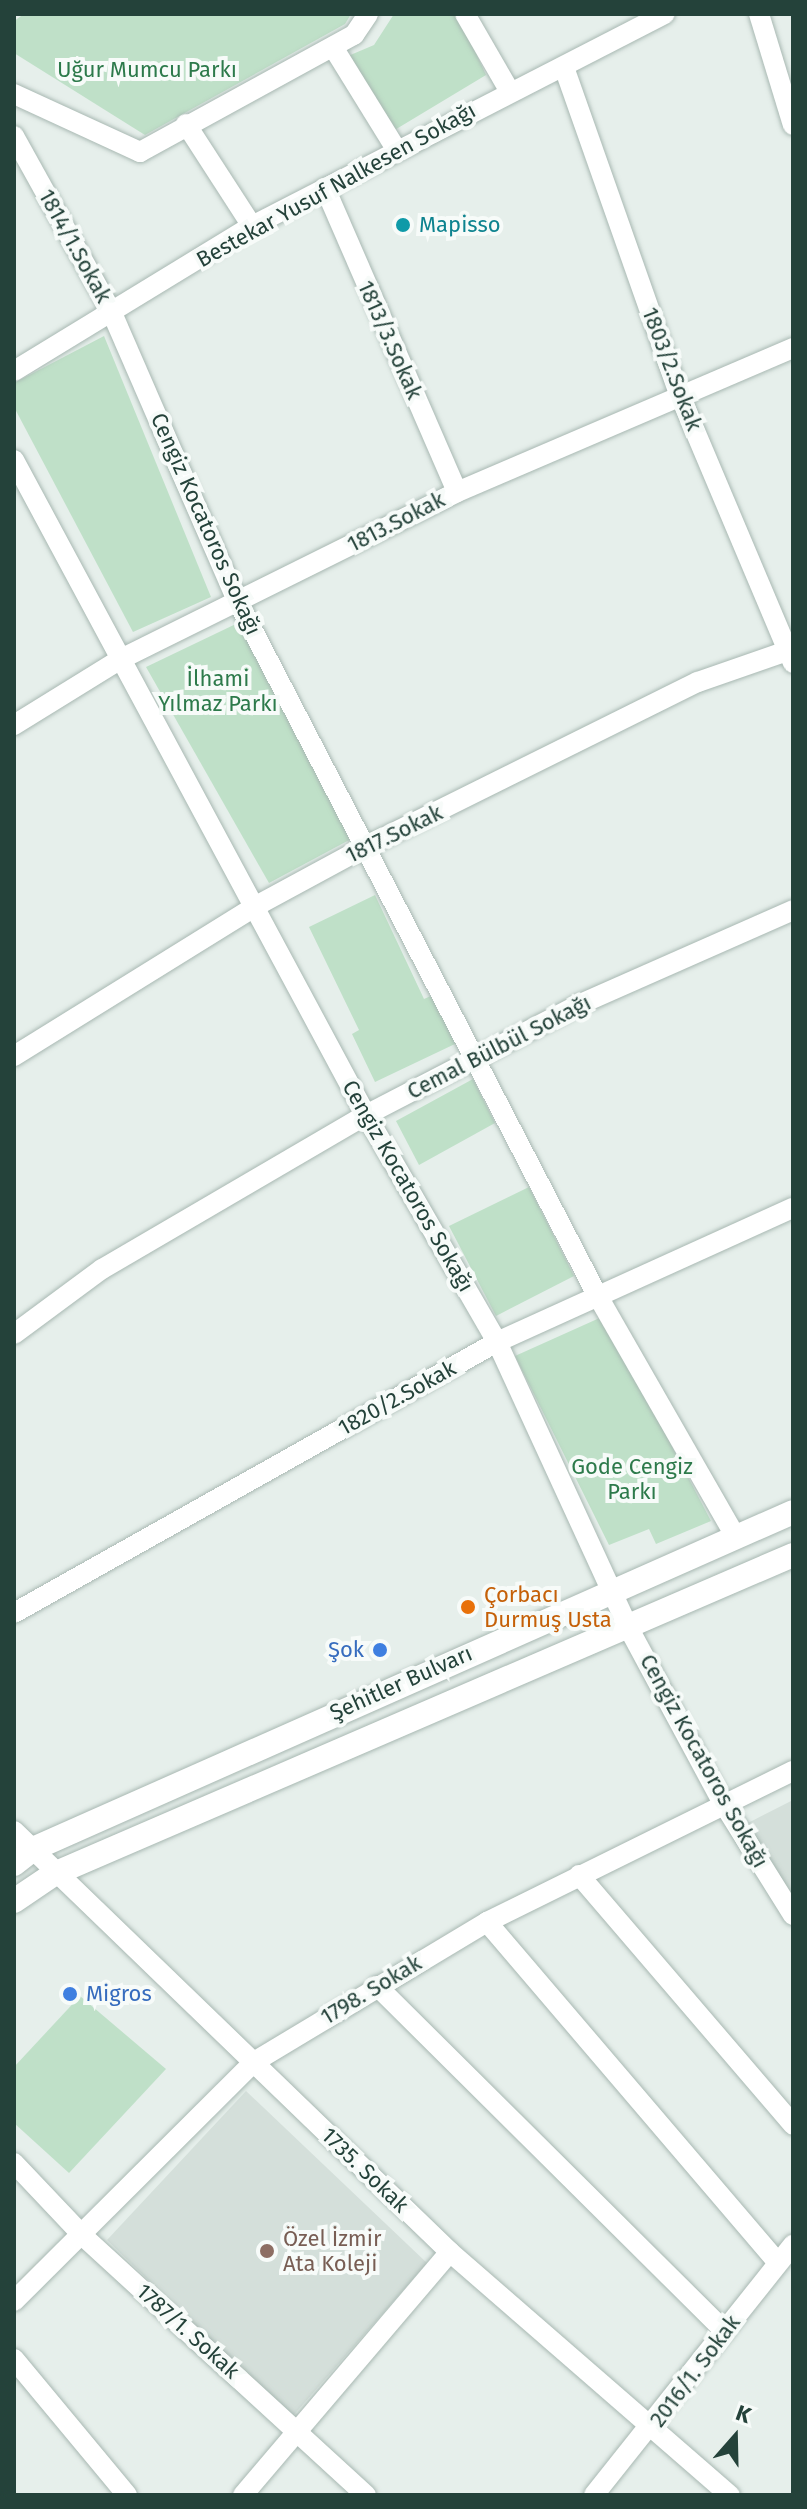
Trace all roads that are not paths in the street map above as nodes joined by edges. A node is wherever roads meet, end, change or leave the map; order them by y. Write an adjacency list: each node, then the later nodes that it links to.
1 (368, 14): 6 (street)
2 (465, 14): 8 (street)
3 (665, 14): 5 (street, Bestekar Yusuf Nalkesen Sokağı)
4 (759, 14): 11 (street)
5 (630, 20): 7 (street, Bestekar Yusuf Nalkesen Sokağı)
6 (333, 47): 10 (street); 13 (street)
7 (565, 70): 8 (street, Bestekar Yusuf Nalkesen Sokağı); 19 (street, 1803/2.Sokak)
8 (510, 92): 13 (street, Bestekar Yusuf Nalkesen Sokağı)
9 (14, 94): 10 (street)
10 (186, 124): 15 (street)
11 (793, 125)
12 (14, 136): 16 (street, 1814/1.Sokak)
13 (396, 149): 14 (street, Bestekar Yusuf Nalkesen Sokağı)
14 (325, 188): 15 (street, Bestekar Yusuf Nalkesen Sokağı); 21 (street, 1813/3.Sokak)
15 (252, 226): 16 (street, Bestekar Yusuf Nalkesen Sokağı)
16 (112, 313): 18 (street, Bestekar Yusuf Nalkesen Sokağı); 22 (street, Cengiz Kocatoros Sokağı)
17 (793, 348): 19 (street, 1813.Sokak)
18 (14, 371)
19 (679, 393): 21 (street, 1813.Sokak); 23 (street, 1803/2.Sokak)
20 (14, 460): 24 (street, Cengiz Kocatoros Sokağı)
21 (457, 492): 22 (street, 1813.Sokak)
22 (237, 600): 24 (street, 1813.Sokak); 26 (street, Cengiz Kocatoros Sokağı)
23 (791, 654): 26 (street, 1817.Sokak)
24 (121, 659): 25 (street, 1813.Sokak); 27 (street, Cengiz Kocatoros Sokağı)
25 (14, 725)
26 (367, 846): 27 (street, 1817.Sokak); 30 (street, Cengiz Kocatoros Sokağı)
27 (256, 906): 29 (street, 1817.Sokak); 31 (street, Cengiz Kocatoros Sokağı)
28 (793, 910): 30 (street, Cemal Bülbül Sokağı)
29 (14, 1056)
30 (474, 1057): 31 (street, Cemal Bülbül Sokağı); 33 (street, Cengiz Kocatoros Sokağı)
31 (366, 1115): 34 (street, Cemal Bülbül Sokağı); 35 (street, Cengiz Kocatoros Sokağı)
32 (793, 1208): 33 (street, 1820/2.Sokak)
33 (596, 1293): 35 (street, 1820/2.Sokak); 37 (street, Cengiz Kocatoros Sokağı)
34 (14, 1334)
35 (497, 1342): 39 (street, Cengiz Kocatoros Sokağı); 40 (street, 1820/2.Sokak)
36 (793, 1512): 37 (street, Şehitler Bulvarı)
37 (736, 1537): 39 (street, Şehitler Bulvarı)
38 (793, 1555): 41 (street, Şehitler Bulvarı)
39 (611, 1589): 41 (street, Cengiz Kocatoros Sokağı); 46 (street, Şehitler Bulvarı)
40 (14, 1613)
41 (627, 1625): 44 (street, Cengiz Kocatoros Sokağı); 47 (street, Şehitler Bulvarı)
42 (793, 1771): 44 (street, 1798. Sokak)
43 (793, 1783): 44 (street)
44 (723, 1803): 48 (street, 1798. Sokak); 50 (street, Cengiz Kocatoros Sokağı)
45 (14, 1831): 46 (street, 1735. Sokak)
46 (24, 1856): 47 (street, 1735. Sokak)
47 (54, 1874): 49 (street, Şehitler Bulvarı); 53 (street, 1735. Sokak)
48 (579, 1875): 51 (street, 1798. Sokak); 54 (street)
49 (14, 1901)
50 (793, 1915)
51 (487, 1922): 52 (street, 1798. Sokak); 59 (street)
52 (377, 1986): 53 (street, 1798. Sokak); 61 (street)
53 (254, 2062): 56 (street, 1798. Sokak); 58 (street, 1735. Sokak)
54 (793, 2125)
55 (14, 2163): 56 (street, 1787/1. Sokak)
56 (83, 2236): 60 (street, 1798. Sokak); 64 (street, 1787/1. Sokak)
57 (793, 2245): 59 (street, 2016/1. Sokak)
58 (450, 2252): 63 (street, 1735. Sokak); 64 (street)
59 (777, 2262): 61 (street, 2016/1. Sokak)
60 (14, 2301)
61 (725, 2331): 63 (street, 2016/1. Sokak)
62 (14, 2359): 65 (street)
63 (653, 2426): 68 (street, 2016/1. Sokak); 69 (street, 1735. Sokak)
64 (298, 2431): 66 (street); 67 (street, 1787/1. Sokak)
65 (127, 2495)
66 (243, 2495)
67 (366, 2495)
68 (594, 2495)
69 (730, 2495)

